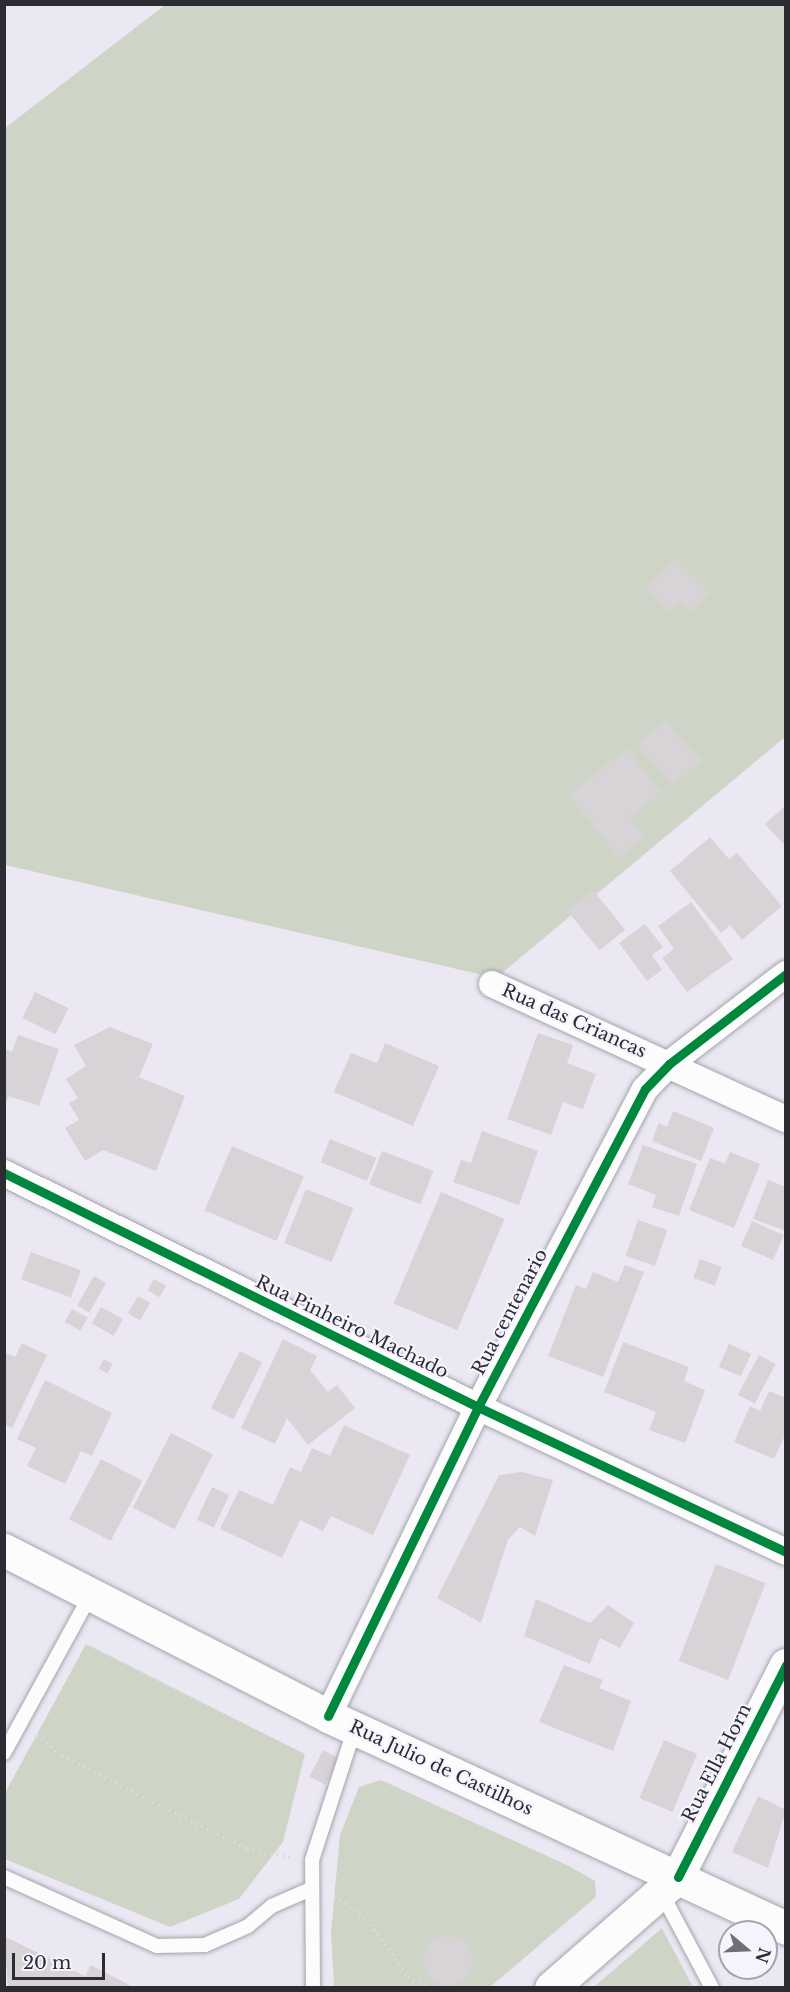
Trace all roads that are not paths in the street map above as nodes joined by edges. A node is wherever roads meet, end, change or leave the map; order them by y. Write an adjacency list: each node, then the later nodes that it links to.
1 (786, 974): 3 (street, Rua centenario)
2 (492, 984): 3 (street, Rua das Criancas)
3 (669, 1064): 4 (street, Rua das Criancas); 6 (street, Rua centenario)
4 (786, 1119)
5 (4, 1173): 6 (street, Rua Pinheiro Machado)
6 (478, 1407): 8 (street, Rua Pinheiro Machado); 11 (street, Rua centenario)
7 (4, 1550): 9 (main road, Rua Julio de Castilhos)
8 (786, 1552)
9 (91, 1594): 11 (main road, Rua Julio de Castilhos); 12 (lane)
10 (786, 1665): 14 (street, Rua Ella Horn)
11 (341, 1722): 14 (main road, Rua Julio de Castilhos); 15 (lane)
12 (4, 1753)
13 (4, 1877): 15 (lane)
14 (669, 1884): 16 (main road, Rua Julio de Castilhos); 18 (main road); 19 (lane)
15 (311, 1889): 17 (lane)
16 (786, 1928)
17 (313, 1988)
18 (551, 1988)
19 (712, 1988)

